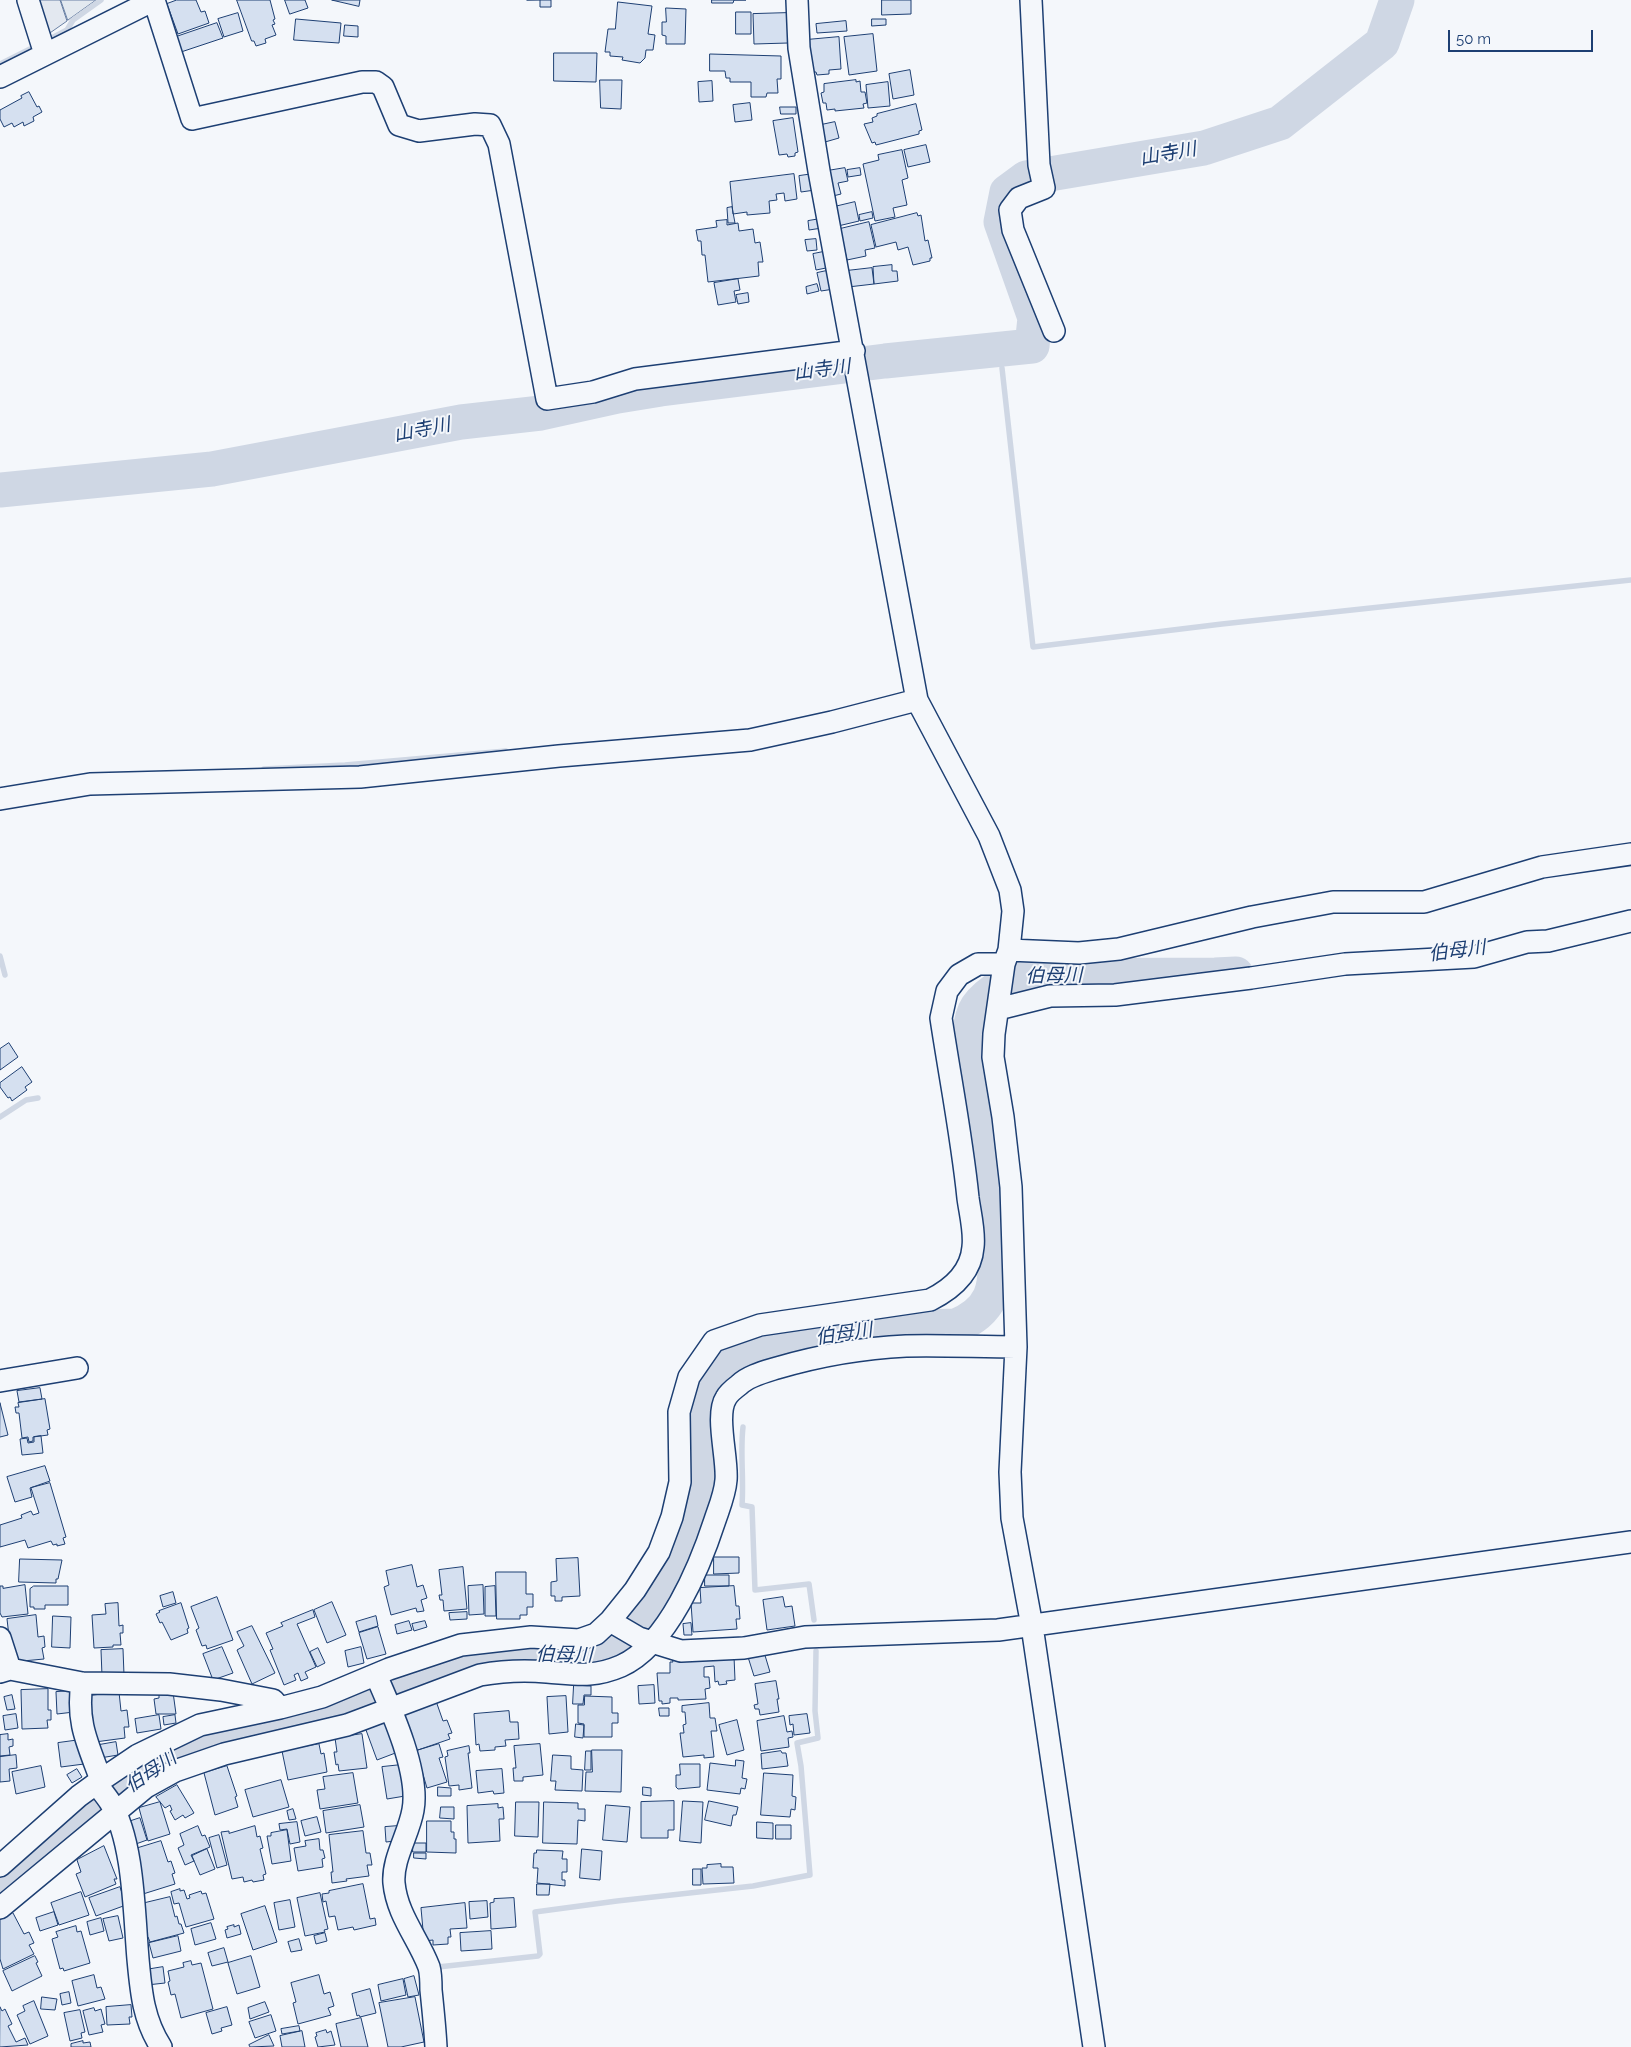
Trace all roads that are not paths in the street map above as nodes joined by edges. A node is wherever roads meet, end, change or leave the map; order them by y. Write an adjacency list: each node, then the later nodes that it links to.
1 (28, 0): 5 (street)
2 (154, 0): 5 (street); 8 (street)
3 (797, 0): 8 (street)
4 (1031, 0): 7 (street)
5 (45, 54): 6 (street)
6 (0, 77)
7 (1054, 331)
8 (854, 351): 9 (street)
9 (917, 700): 10 (street); 13 (street)
10 (0, 800)
11 (1631, 854): 13 (street)
12 (1631, 921): 14 (street)
13 (1006, 957): 14 (street); 19 (street)
14 (998, 1009): 15 (street)
15 (1016, 1347): 20 (street); 22 (street)
16 (77, 1368): 17 (street)
17 (0, 1381)
18 (1631, 1542): 20 (street)
19 (615, 1624): 22 (street); 24 (street)
20 (1032, 1626): 22 (street); 34 (street)
21 (0, 1638): 23 (street)
22 (646, 1640): 26 (street)
23 (5, 1671): 25 (street)
24 (376, 1675): 26 (street); 27 (street)
25 (82, 1683): 27 (street); 28 (street)
26 (391, 1707): 29 (street); 33 (street)
27 (280, 1708): 28 (street)
28 (99, 1782): 29 (street); 30 (street)
29 (114, 1813): 31 (street); 32 (street)
30 (0, 1866)
31 (0, 1908)
32 (160, 2047)
33 (436, 2047)
34 (1094, 2047)

